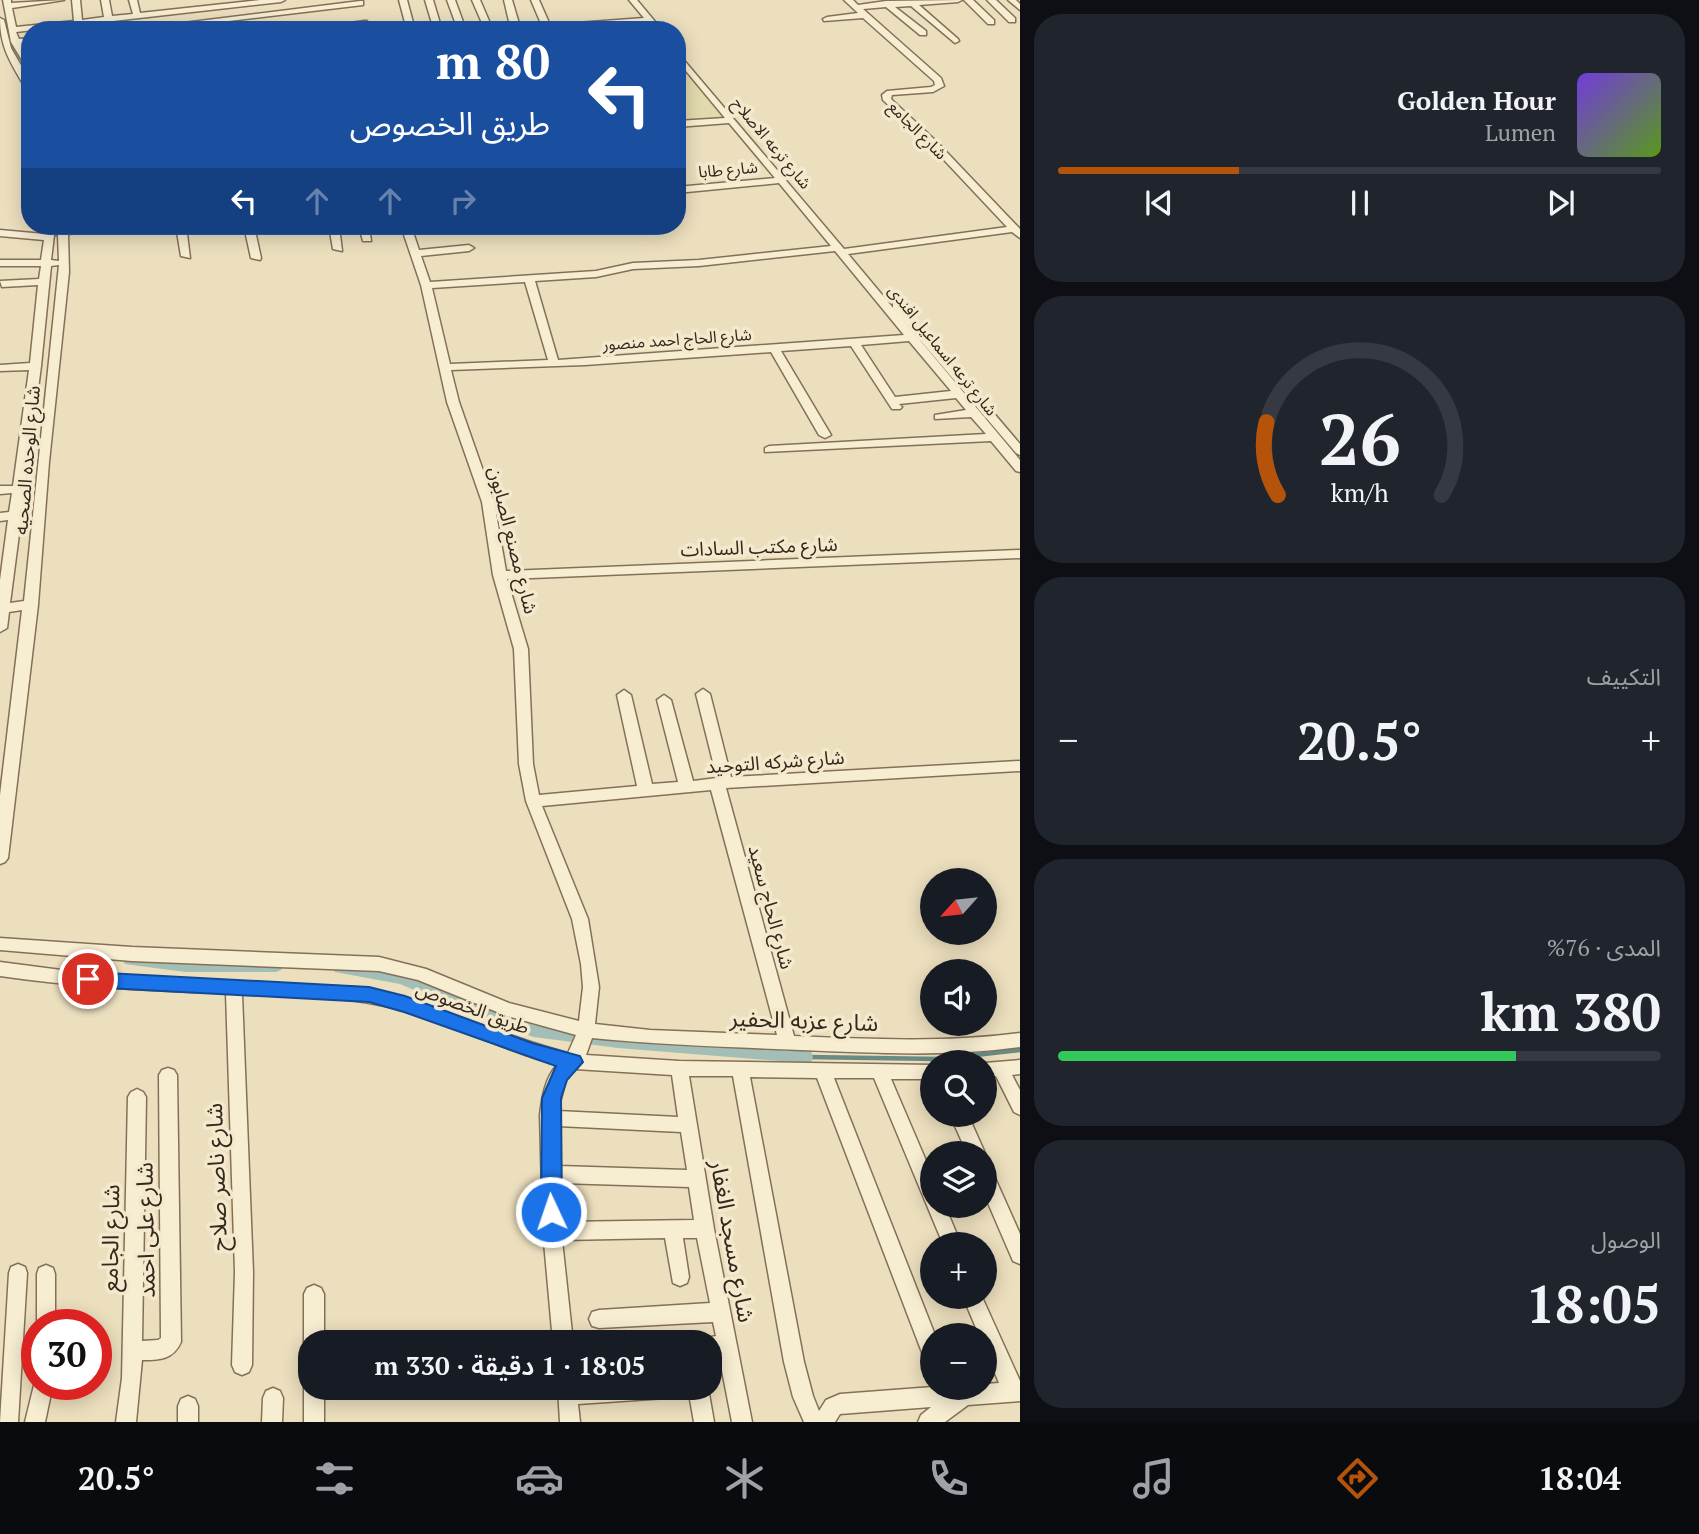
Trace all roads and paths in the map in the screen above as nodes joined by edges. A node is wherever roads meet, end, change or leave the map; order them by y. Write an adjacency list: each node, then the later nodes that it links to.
1 (76, 0): 42 (street)
2 (105, 0): 35 (street)
3 (133, 0): 34 (street)
4 (159, 0): 31 (street)
5 (201, 0): 24 (street)
6 (281, 0): 19 (street)
7 (402, 0): 46 (street)
8 (429, 0): 47 (street)
9 (452, 0): 48 (street)
10 (477, 0): 49 (street)
11 (508, 0): 50 (street)
12 (536, 0): 51 (street)
13 (633, 0): 38 (street)
14 (958, 0): 20 (street)
15 (968, 0): 53 (street)
16 (991, 0): 39 (street)
17 (1012, 0): 30 (street)
18 (56, 1): 26 (street); 41 (street)
19 (258, 1): 31 (street); 32 (street)
20 (933, 1): 22 (street)
21 (886, 2): 22 (street); 25 (street); 56 (street)
22 (910, 2): 58 (street)
23 (8, 3): 26 (street); 55 (street)
24 (170, 3)
25 (873, 3): 28 (street)
26 (26, 4): 40 (street)
27 (311, 4): 29 (street); 32 (street)
28 (852, 4): 33 (street, شارع الجامع)
29 (361, 5): 45 (street)
30 (1020, 8)
31 (162, 13): 34 (street)
32 (264, 14): 44 (street)
33 (865, 15): 36 (street); 68 (street, شارع الجامع)
34 (137, 16): 35 (street)
35 (108, 19): 43 (street)
36 (827, 19)
37 (0, 20): 63 (street)
38 (649, 20): 52 (street)
39 (1012, 20)
40 (27, 21)
41 (54, 21)
42 (78, 21)
43 (88, 21)
44 (205, 21)
45 (264, 21)
46 (408, 21)
47 (435, 21)
48 (459, 21)
49 (485, 21)
50 (514, 21)
51 (545, 21)
52 (638, 21)
53 (991, 22)
54 (21, 29): 55 (street)
55 (11, 30): 59 (street)
56 (923, 33)
57 (21, 41): 59 (street)
58 (955, 41)
59 (15, 42): 60 (street)
60 (19, 51): 61 (street)
61 (21, 54)
62 (686, 69): 64 (street, شارع ترعه الاصلاح)
63 (21, 73)
64 (732, 120): 65 (street); 66 (street, شارع ترعه الاصلاح)
65 (686, 123)
66 (782, 180): 67 (street, شارع طابا); 83 (street, شارع ترعه الاصلاح)
67 (686, 189)
68 (1017, 232): 83 (street)
69 (21, 234): 70 (street)
70 (0, 235)
71 (54, 235): 89 (street, شارع الوحده الصحيه)
72 (55, 235): 87 (street, شارع الوحده الصحيه)
73 (128, 235): 79 (street)
74 (182, 235): 85 (street)
75 (251, 235): 86 (street)
76 (336, 235): 82 (street)
77 (366, 235): 80 (street)
78 (410, 235): 84 (street, شارع مصنع الصابون)
79 (129, 238)
80 (367, 239)
81 (469, 248): 84 (street)
82 (338, 249)
83 (845, 250): 90 (street); 94 (street, شارع ترعه اسماعيل افندى); 107 (street, شارع ترعه اسماعيل افندى)
84 (416, 253): 93 (street, شارع مصنع الصابون)
85 (186, 256)
86 (256, 258)
87 (64, 263): 89 (street); 108 (street, شارع الوحده الصحيه)
88 (0, 264): 89 (street)
89 (47, 264): 91 (street, شارع الوحده الصحيه)
90 (529, 278): 93 (street); 97 (street)
91 (45, 282): 92 (street); 98 (street, شارع الوحده الصحيه)
92 (2, 284)
93 (426, 285): 99 (street, شارع مصنع الصابون)
94 (911, 338): 95 (street, شارع الحاج احمد منصور); 101 (street, شارع ترعه اسماعيل افندى)
95 (854, 342): 96 (street, شارع الحاج احمد منصور); 101 (street)
96 (774, 348): 97 (street, شارع الحاج احمد منصور); 104 (street)
97 (554, 363): 99 (street, شارع الحاج احمد منصور)
98 (35, 366): 100 (street); 109 (street, شارع الوحده الصحيه)
99 (445, 367): 117 (street, شارع مصنع الصابون)
100 (0, 368)
101 (958, 394): 102 (street, شارع ترعه اسماعيل افندى)
102 (974, 414): 103 (street); 105 (street, شارع ترعه اسماعيل افندى)
103 (939, 417)
104 (825, 435)
105 (994, 437): 106 (street); 110 (street, شارع ترعه اسماعيل افندى)
106 (769, 450)
107 (1020, 451)
108 (43, 462): 109 (street); 118 (street, شارع الوحده الصحيه)
109 (22, 464): 111 (street, شارع الوحده الصحيه)
110 (1020, 468)
111 (18, 489): 112 (street); 113 (street, شارع الوحده الصحيه)
112 (0, 490)
113 (15, 515): 114 (street); 116 (street, شارع الوحده الصحيه)
114 (0, 517)
115 (1020, 554): 117 (street, شارع مكتب السادات)
116 (4, 558): 119 (street, شارع الوحده الصحيه)
117 (499, 575): 128 (street, شارع مصنع الصابون)
118 (31, 605): 119 (street); 129 (street, شارع الوحده الصحيه)
119 (2, 608): 120 (street, شارع الوحده الصحيه)
120 (0, 628)
121 (703, 694): 125 (street, شارع الحاج سعيد)
122 (624, 695): 127 (street)
123 (664, 700): 126 (street)
124 (1020, 766): 125 (street, شارع شركه التوحيد)
125 (721, 783): 126 (street, شارع شركه التوحيد); 135 (street, شارع الحاج سعيد)
126 (687, 787): 127 (street, شارع شركه التوحيد)
127 (646, 791): 128 (street, شارع شركه التوحيد)
128 (533, 801): 133 (street, شارع مصنع الصابون)
129 (0, 858)
130 (0, 944): 133 (street, شارع عزبه الحفير)
131 (0, 969): 132 (street, طريق الخصوص)
132 (234, 988): 136 (street, طريق الخصوص); 172 (street, شارع ناصر صلاح)
133 (585, 1033): 135 (street, شارع عزبه الحفير); 136 (street, شارع مصنع الصابون)
134 (1020, 1040): 135 (street, شارع عزبه الحفير)
135 (787, 1042)
136 (575, 1059): 138 (street, طريق الخصوص); 148 (street, شارع مصنع الصابون)
137 (1020, 1067): 140 (street)
138 (679, 1068): 139 (street, طريق الخصوص); 149 (street, شارع مسجد الغفار)
139 (740, 1068): 141 (street, طريق الخصوص); 190 (street)
140 (997, 1070)
141 (823, 1071): 143 (street, طريق الخصوص); 166 (street)
142 (920, 1072): 143 (street, طريق الخصوص)
143 (880, 1073): 150 (street)
144 (168, 1075): 170 (street, شارع على احمد)
145 (997, 1075): 147 (street)
146 (137, 1097): 170 (street, شارع الجامع)
147 (1020, 1107)
148 (550, 1118): 149 (street); 151 (street, شارع مصنع الصابون)
149 (688, 1125): 152 (street, شارع مسجد الغفار)
150 (920, 1168)
151 (550, 1174): 152 (street); 156 (street, شارع مصنع الصابون)
152 (696, 1178): 154 (street, شارع مسجد الغفار)
153 (997, 1202): 157 (street)
154 (705, 1229): 155 (street); 164 (street, شارع مسجد الغفار)
155 (673, 1230): 156 (street); 160 (street)
156 (552, 1231): 168 (street, شارع مصنع الصابون)
157 (1020, 1255)
158 (18, 1273): 182 (street)
159 (46, 1274): 162 (street)
160 (680, 1277)
161 (314, 1294): 167 (street)
162 (45, 1309)
163 (979, 1309): 173 (street)
164 (720, 1312): 165 (street); 169 (street, شارع مسجد الغفار)
165 (599, 1319)
166 (921, 1323)
167 (314, 1330)
168 (561, 1330)
169 (719, 1330)
170 (133, 1351): 184 (street, شارع الجامع)
171 (722, 1359): 189 (street, شارع مسجد الغفار)
172 (242, 1365)
173 (1016, 1391): 174 (street)
174 (997, 1392)
175 (920, 1396): 191 (street)
176 (273, 1398): 185 (street)
177 (40, 1400): 183 (street)
178 (314, 1400): 186 (street)
179 (568, 1400): 187 (street)
180 (700, 1400): 188 (street)
181 (947, 1400): 192 (street)
182 (8, 1422)
183 (35, 1422)
184 (126, 1422)
185 (272, 1422)
186 (314, 1422)
187 (570, 1422)
188 (704, 1422)
189 (742, 1422)
190 (814, 1422)
191 (824, 1422)
192 (928, 1422)

